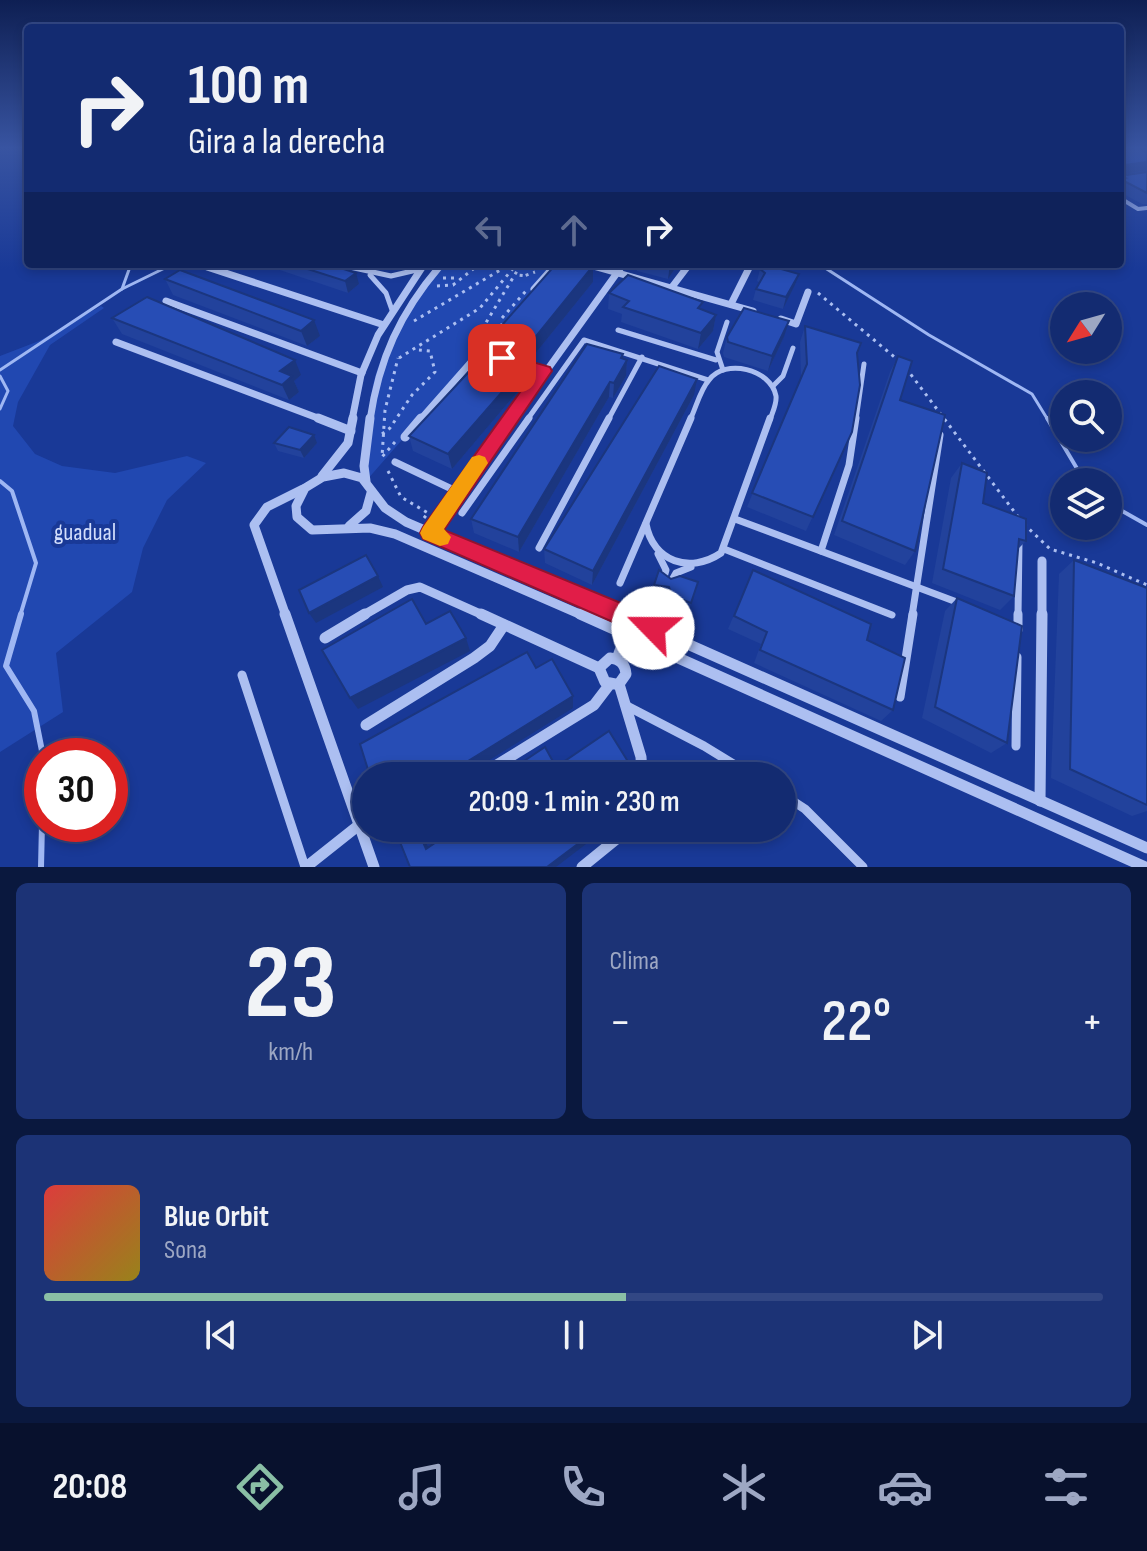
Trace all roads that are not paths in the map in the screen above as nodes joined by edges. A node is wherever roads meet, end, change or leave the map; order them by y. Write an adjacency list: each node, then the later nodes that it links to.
1 (1124, 200): 2 (lane)
2 (1147, 208)
3 (210, 268): 25 (street)
4 (352, 268): 14 (lane)
5 (417, 268): 14 (lane)
6 (421, 268): 20 (street)
7 (438, 268): 45 (street)
8 (602, 268): 13 (street)
9 (620, 268): 13 (street)
10 (686, 268): 15 (street)
11 (749, 268): 19 (street)
12 (550, 271): 17 (street)
13 (617, 272): 15 (street); 36 (street)
14 (368, 273): 20 (lane)
15 (672, 287): 19 (street)
16 (811, 291): 23 (street)
17 (528, 293)
18 (166, 301): 37 (street)
19 (731, 304): 21 (street)
20 (392, 310): 25 (street)
21 (765, 314)
22 (511, 317): 29 (street)
23 (777, 318)
24 (727, 322): 32 (lane)
25 (384, 325): 37 (street)
26 (618, 330): 32 (lane)
27 (116, 342): 40 (street)
28 (793, 348): 39 (lane)
29 (481, 352): 30 (street); 42 (street)
30 (494, 356)
31 (642, 357): 38 (lane); 48 (lane); 54 (lane)
32 (716, 360): 35 (lane)
33 (864, 364): 57 (lane)
34 (531, 367): 36 (street)
35 (723, 370): 38 (lane); 39 (lane)
36 (544, 371): 47 (street)
37 (362, 373): 40 (street)
38 (708, 380): 50 (lane)
39 (773, 386): 49 (lane)
40 (351, 431): 44 (street)
41 (940, 434): 61 (lane)
42 (402, 437)
43 (395, 462): 47 (lane)
44 (321, 477): 45 (street); 46 (street)
45 (368, 486): 51 (street); 52 (street)
46 (306, 488): 51 (street); 84 (street)
47 (458, 492): 52 (street)
48 (462, 513)
49 (735, 519): 55 (lane); 57 (lane)
50 (646, 524): 56 (lane); 60 (lane)
51 (345, 528): 69 (street)
52 (430, 533): 65 (street)
53 (1019, 535): 67 (lane)
54 (539, 548)
55 (724, 549): 59 (lane); 63 (lane)
56 (657, 550): 59 (lane); 59 (lane)
57 (821, 551): 61 (lane)
58 (1042, 561): 82 (street)
59 (698, 565)
60 (620, 583)
61 (915, 586): 62 (lane); 75 (lane)
62 (974, 608)
63 (892, 615)
64 (1003, 619): 67 (lane)
65 (641, 623): 68 (street); 68 (lane)
66 (504, 625): 70 (street); 72 (street); 77 (street)
67 (1018, 625): 78 (lane)
68 (653, 628): 82 (street)
69 (625, 637): 71 (street); 93 (street)
70 (325, 638)
71 (617, 659): 72 (street); 74 (street)
72 (599, 668): 74 (street)
73 (242, 675): 89 (lane)
74 (614, 684): 76 (street); 79 (street)
75 (900, 697)
76 (623, 704): 80 (street); 81 (lane)
77 (366, 725)
78 (1016, 746)
79 (502, 762)
80 (640, 762)
81 (730, 762)
82 (1040, 801): 88 (street)
83 (796, 803): 92 (lane)
84 (352, 805)
85 (352, 831): 89 (street)
86 (365, 842): 90 (street)
87 (613, 842): 91 (street)
88 (1147, 848)
89 (306, 867)
90 (374, 867)
91 (582, 867)
92 (863, 867)
93 (1145, 867)

